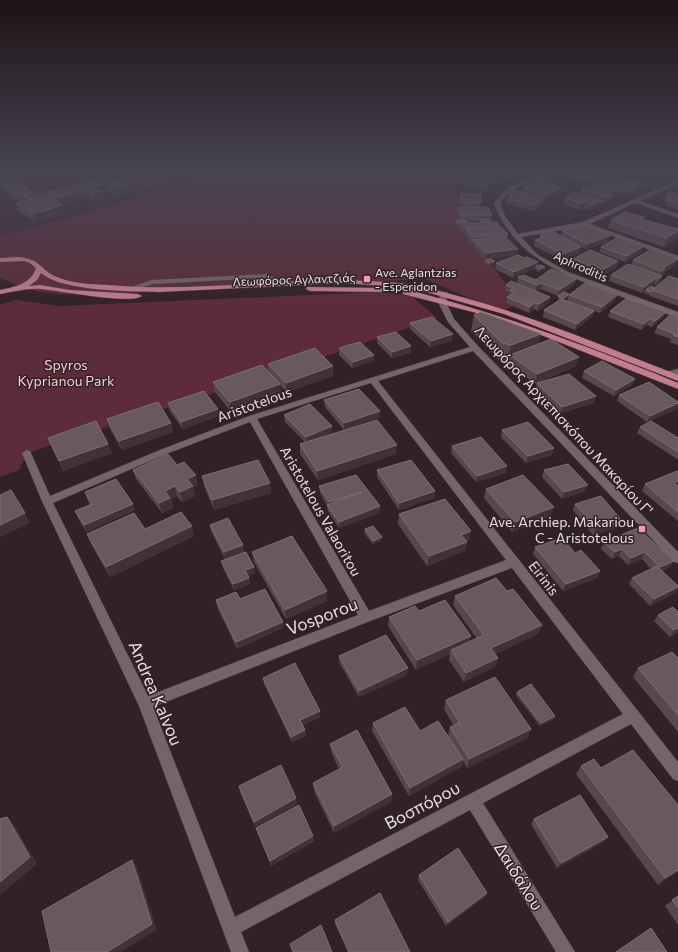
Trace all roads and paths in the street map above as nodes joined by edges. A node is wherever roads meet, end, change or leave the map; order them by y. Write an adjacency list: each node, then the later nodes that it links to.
1 (504, 217): 4 (street, Aphroditis)
2 (599, 217): 3 (street)
3 (585, 224): 4 (street); 5 (street)
4 (516, 236): 11 (street, Aphroditis)
5 (678, 258)
6 (0, 260): 7 (main road, Λεωφόρος Αγλαντζιάς)
7 (39, 268): 8 (main road); 10 (main road, Λεωφόρος Αγλαντζιάς)
8 (15, 289): 9 (main road); 10 (main road, Λεωφόρος Αγλαντζιάς)
9 (0, 292)
10 (443, 298): 12 (street, Λεωφόρος Αρχιεπισκόπου Μακαρίου Γ'); 14 (main road, Λεωφόρος Αγλαντζιάς); 17 (main road, Λεωφόρος Αγλαντζιάς)
11 (678, 315)
12 (475, 348): 16 (street, Aristotelous); 21 (street, Λεωφόρος Αρχιεπισκόπου Μακαρίου Γ')
13 (678, 372): 14 (street)
14 (669, 374): 15 (main road, Λεωφόρος Αγλαντζιάς)
15 (678, 378)
16 (373, 380): 18 (street, Aristotelous); 22 (street, Eirinis)
17 (678, 386)
18 (252, 418): 20 (street, Aristotelous); 23 (street, Aristotelous Valaoritou)
19 (27, 453): 20 (street, Andrea Kalvou)
20 (47, 501): 24 (street, Andrea Kalvou)
21 (678, 559)
22 (514, 562): 23 (street, Vosporou); 25 (street, Eirinis)
23 (366, 617): 24 (street, Vosporou)
24 (145, 704): 28 (street, Andrea Kalvou)
25 (632, 716): 26 (street, Eirinis); 27 (street, Βοσπόρου)
26 (678, 774)
27 (472, 800): 28 (street, Βοσπόρου); 30 (street, Δαιδάλου)
28 (230, 930): 29 (street, Andrea Kalvou)
29 (240, 952)
30 (566, 952)

